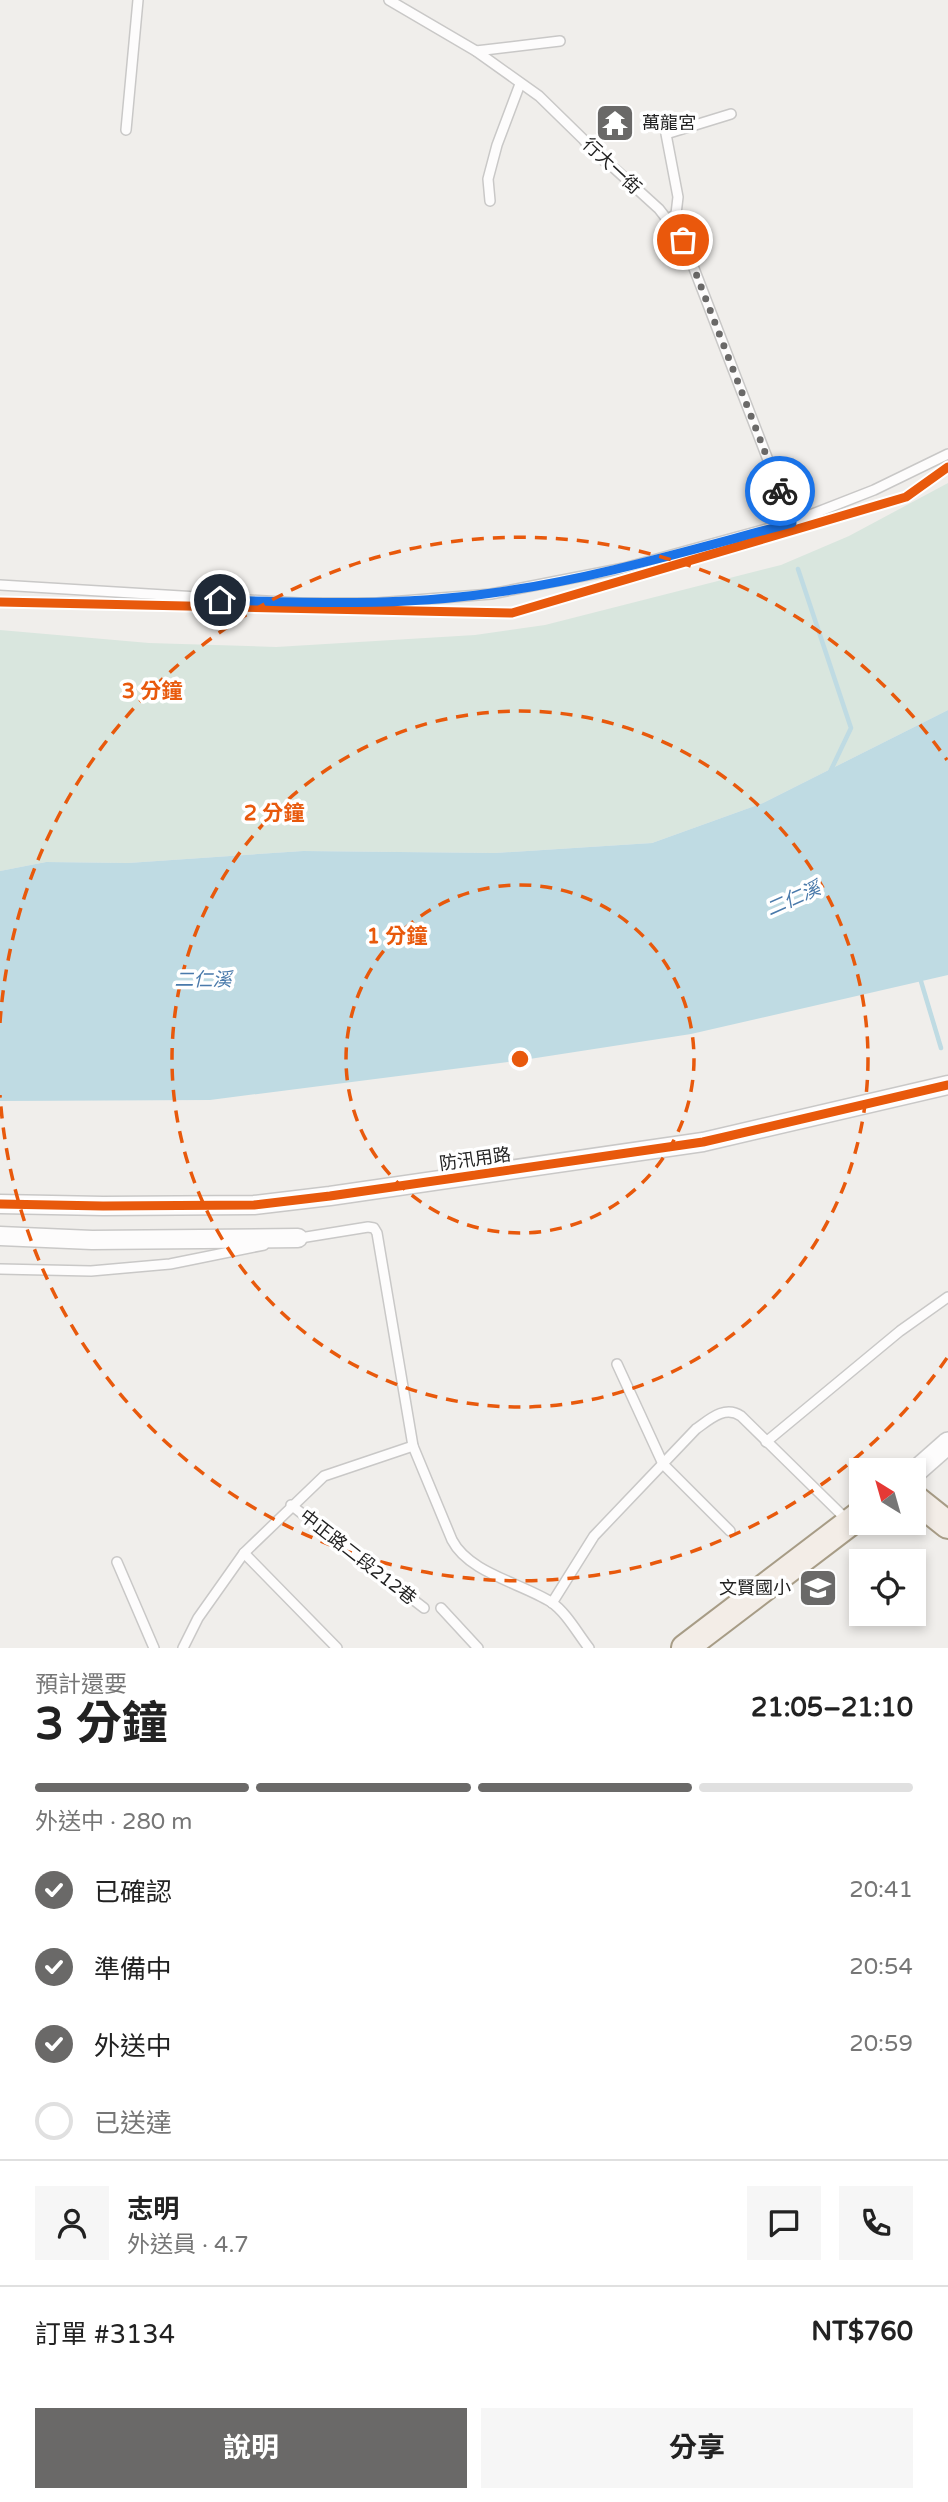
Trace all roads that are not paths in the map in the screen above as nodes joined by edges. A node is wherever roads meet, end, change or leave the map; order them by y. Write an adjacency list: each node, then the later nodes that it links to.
1 (138, 0): 7 (lane)
2 (389, 0): 4 (lane, 行大一街)
3 (560, 41): 4 (lane)
4 (476, 51): 5 (lane, 行大一街)
5 (520, 84): 8 (lane); 9 (lane, 行大一街)
6 (731, 114): 9 (lane)
7 (126, 130)
8 (490, 201)
9 (669, 219): 11 (lane, 行大一街)
10 (948, 454): 11 (lane)
11 (792, 523): 12 (lane)
12 (0, 585)
13 (948, 1085): 14 (street, 防汛用路)
14 (0, 1204)
15 (0, 1236): 16 (street)
16 (298, 1238): 17 (lane); 22 (lane)
17 (0, 1269)
18 (948, 1297): 20 (lane)
19 (617, 1364): 24 (lane)
20 (766, 1442): 24 (lane); 27 (lane)
21 (948, 1443): 23 (street)
22 (413, 1446): 25 (lane, 中正路二段212巷); 33 (lane)
23 (926, 1462)
24 (663, 1464): 30 (lane); 33 (lane)
25 (292, 1505): 31 (lane, 中正路二段212巷); 34 (lane, 中正路二段212巷)
26 (926, 1508): 29 (main road)
27 (849, 1513)
28 (849, 1523): 41 (main road)
29 (948, 1525)
30 (730, 1531)
31 (244, 1553): 37 (lane, 中正路二段212巷); 38 (lane)
32 (117, 1562): 36 (lane)
33 (552, 1603): 40 (lane)
34 (424, 1608)
35 (441, 1608): 39 (lane)
36 (154, 1648)
37 (183, 1648)
38 (337, 1648)
39 (478, 1648)
40 (589, 1648)
41 (685, 1648)

